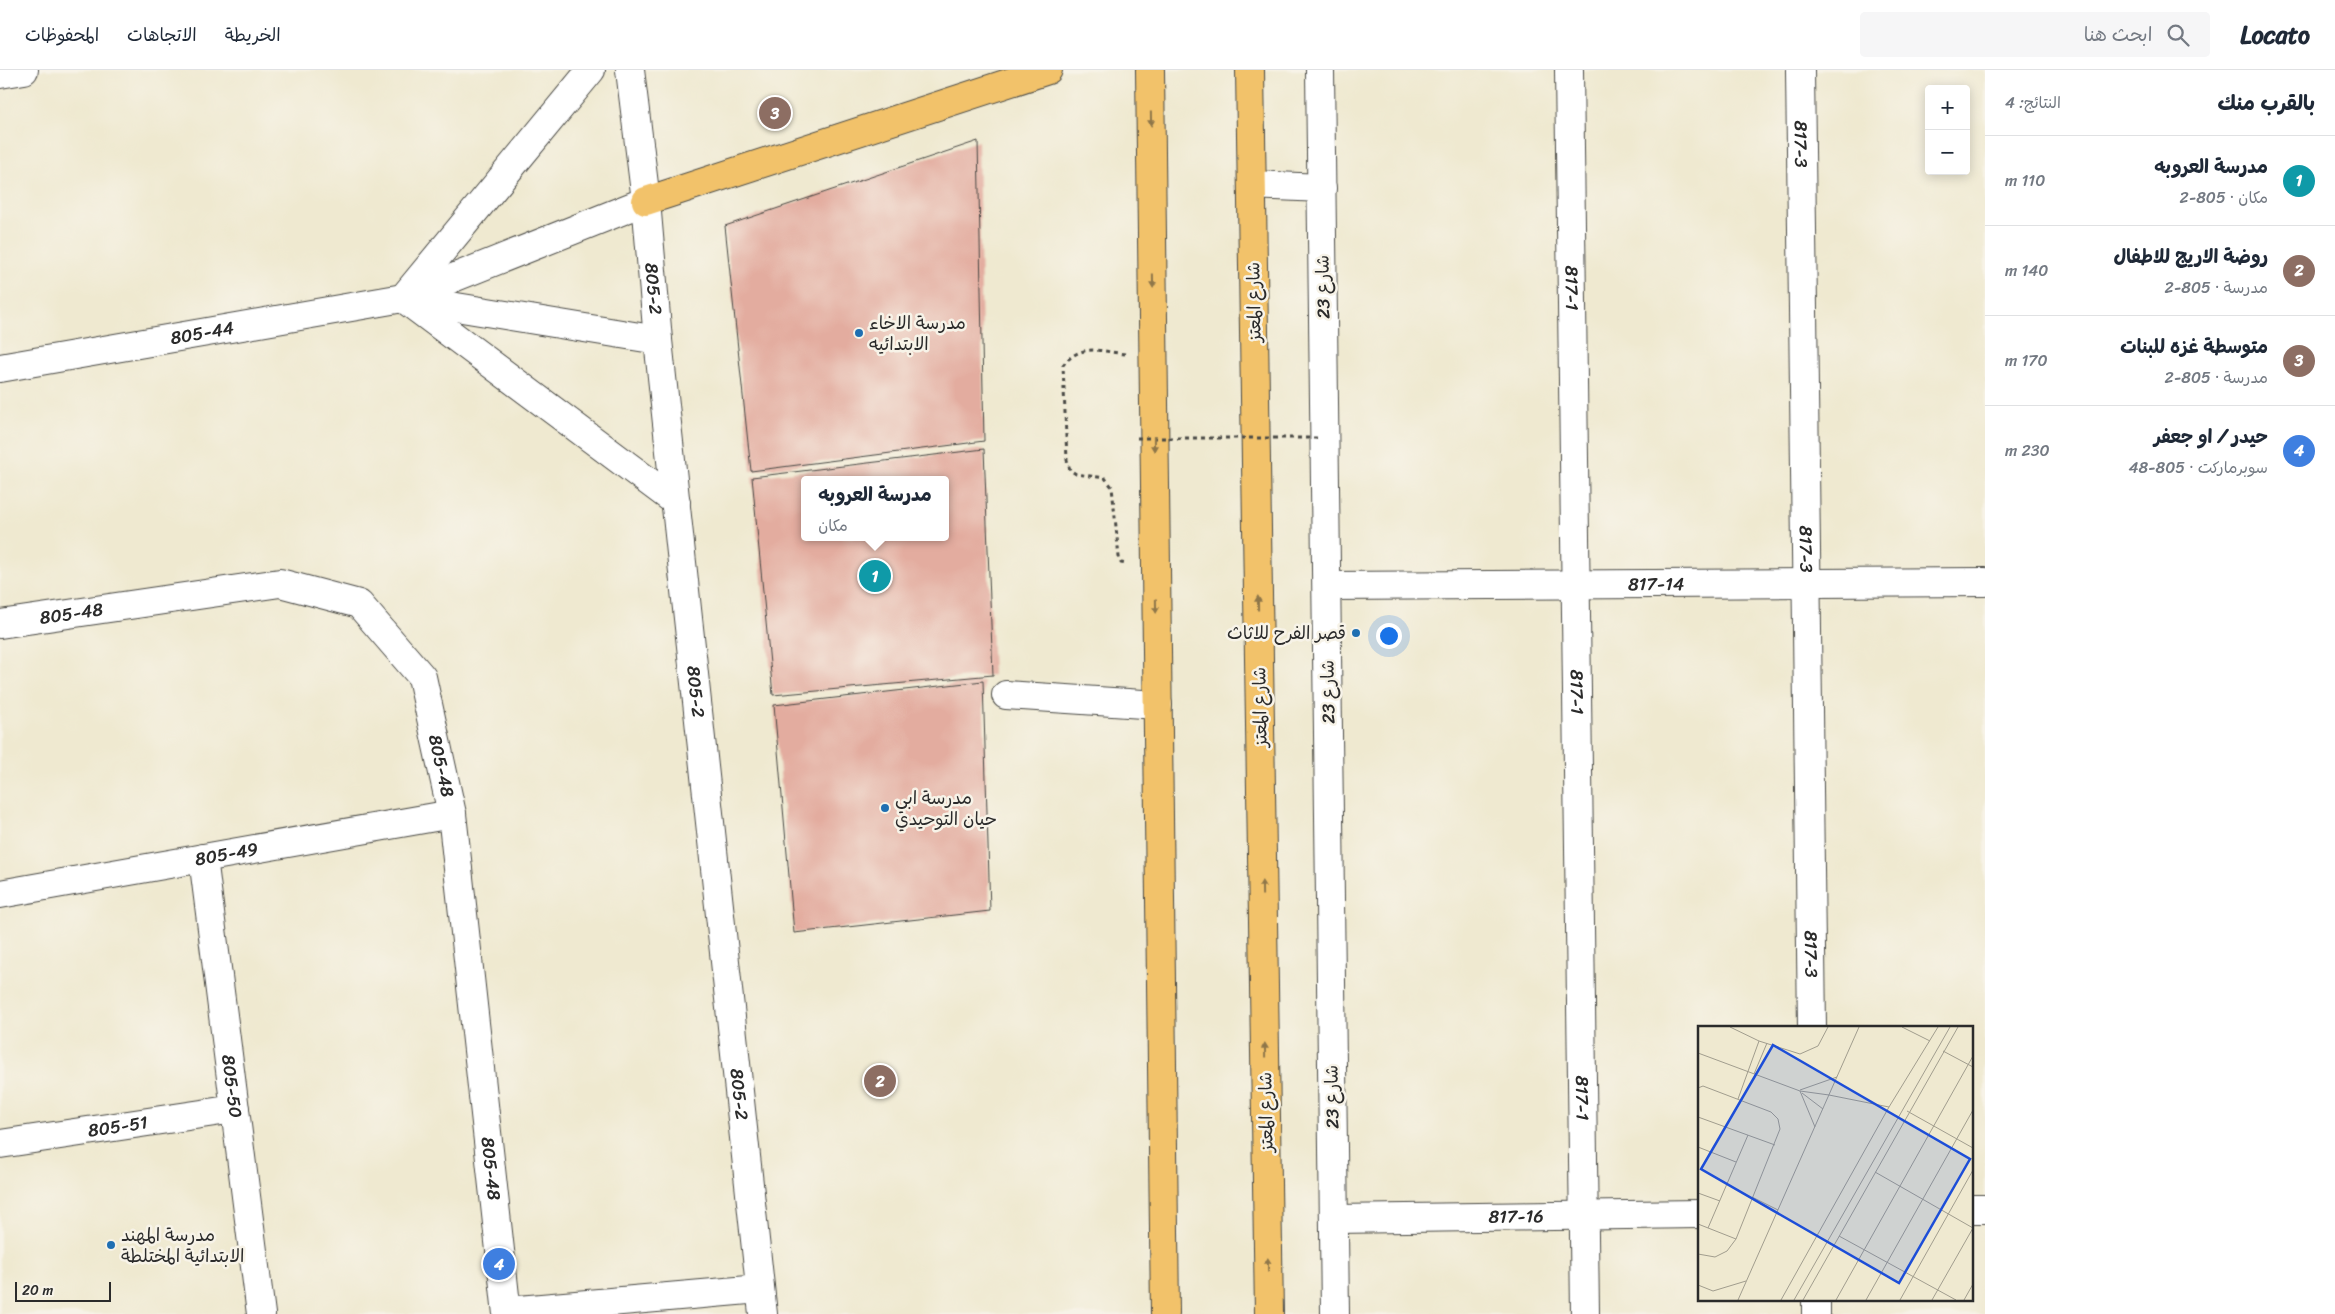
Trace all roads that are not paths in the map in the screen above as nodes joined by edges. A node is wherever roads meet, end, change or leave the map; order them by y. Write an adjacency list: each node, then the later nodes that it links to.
1 (24, 70): 10 (street)
2 (591, 70): 14 (street)
3 (630, 70): 13 (street, 805-2)
4 (1048, 70): 13 (main road)
5 (1150, 70): 24 (main road, one-way to 24)
6 (1250, 70): 11 (main road, شارع المعتز)
7 (1320, 70): 12 (street, شارع 23)
8 (1569, 70): 20 (street, 817-1)
9 (1800, 70): 19 (street, 817-3)
10 (0, 74)
11 (1252, 185): 12 (street); 40 (main road, شارع المعتز, one-way to 11)
12 (1322, 188): 21 (street, شارع 23)
13 (646, 201): 14 (street); 15 (street, 805-2)
14 (403, 298): 15 (street); 16 (street, 805-44); 17 (street)
15 (658, 340): 17 (street, 805-2)
16 (0, 368)
17 (676, 502): 36 (street, 805-2)
18 (1985, 582): 19 (street, 817-14)
19 (1806, 583): 20 (street, 817-14); 28 (street, 817-3)
20 (1576, 584): 21 (street, 817-14); 34 (street, 817-1)
21 (1327, 586): 35 (street, شارع 23)
22 (0, 624): 25 (street, 805-48)
23 (1006, 695): 24 (street)
24 (1158, 705): 39 (main road)
25 (452, 814): 26 (street, 805-49); 37 (street, 805-48)
26 (203, 858): 27 (street, 805-49); 29 (street, 805-50)
27 (0, 894)
28 (1812, 1026)
29 (235, 1109): 30 (street, 805-51); 38 (street, 805-50)
30 (0, 1144)
31 (1972, 1209): 32 (street)
32 (1985, 1209)
33 (1698, 1214): 34 (street, 817-16)
34 (1584, 1215): 35 (street, 817-16); 42 (street, 817-1)
35 (1334, 1219): 41 (street, شارع 23)
36 (762, 1301): 37 (street)
37 (507, 1312)
38 (261, 1314)
39 (1164, 1314)
40 (1269, 1314)
41 (1335, 1314)
42 (1585, 1314)

